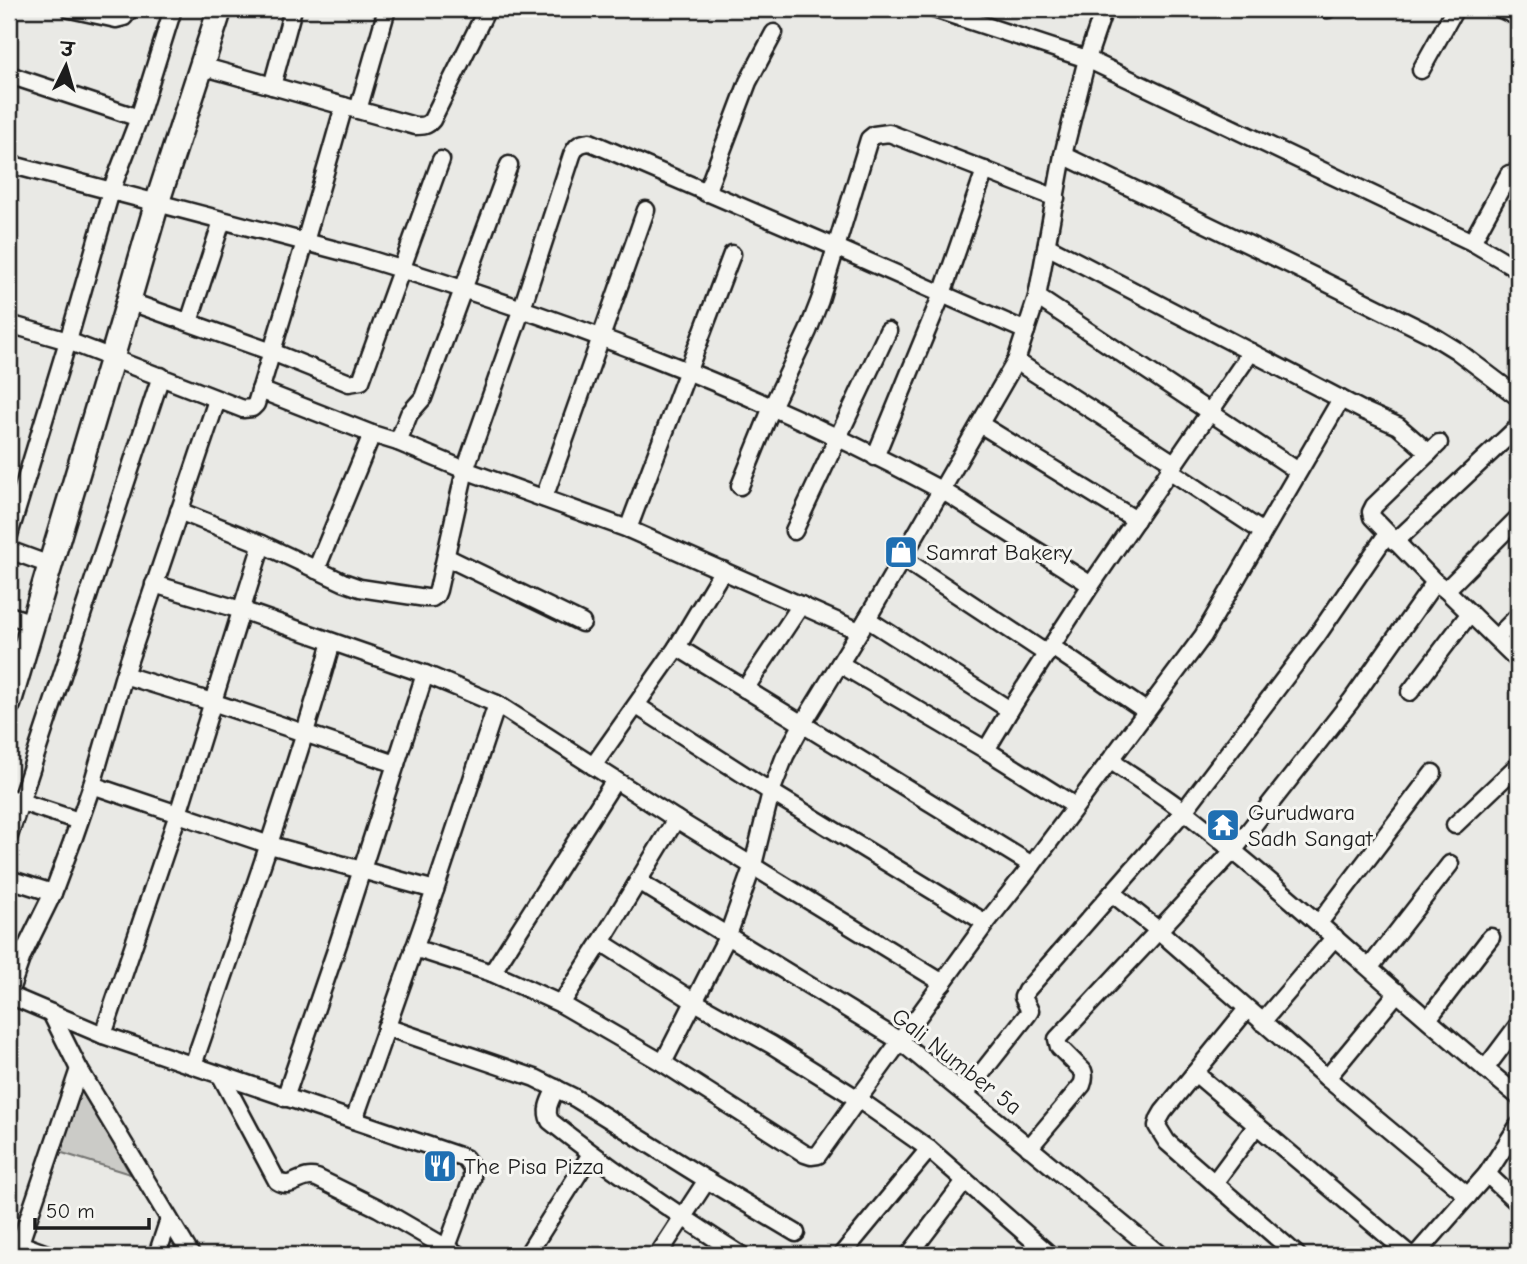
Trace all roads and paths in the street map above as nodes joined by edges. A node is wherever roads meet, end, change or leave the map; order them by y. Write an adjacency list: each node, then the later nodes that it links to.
1 (70, 9): 2 (street)
2 (130, 9)
3 (173, 9): 20 (street)
4 (220, 9): 15 (street)
5 (293, 9): 18 (street)
6 (387, 9): 19 (street)
7 (487, 9): 19 (street)
8 (934, 9): 14 (street)
9 (1104, 9): 14 (street)
10 (1455, 9): 16 (street)
11 (1501, 9): 12 (street)
12 (1518, 17)
13 (774, 33): 28 (street)
14 (1087, 59): 21 (street); 34 (street)
15 (201, 66): 18 (street); 30 (street)
16 (1421, 70)
17 (9, 75): 20 (street)
18 (272, 86): 19 (street)
19 (351, 108): 33 (street)
20 (139, 118): 27 (street)
21 (1063, 155): 29 (street); 58 (street)
22 (440, 160): 38 (street)
23 (9, 164): 27 (street)
24 (509, 165): 40 (street)
25 (985, 170): 29 (street); 36 (street); 41 (street)
26 (1509, 174): 34 (street)
27 (111, 191): 30 (street); 50 (street)
28 (706, 193): 36 (street); 44 (street)
29 (1056, 198): 35 (street)
30 (157, 203): 32 (street); 43 (street)
31 (646, 210): 49 (street)
32 (222, 221): 33 (street); 45 (street)
33 (305, 242): 38 (street); 51 (street)
34 (1472, 242): 39 (street)
35 (1047, 246): 42 (street); 52 (street)
36 (835, 247): 41 (street); 61 (street)
37 (732, 254): 55 (street)
38 (400, 269): 40 (street); 51 (street)
39 (1518, 269)
40 (462, 288): 44 (street); 67 (street)
41 (942, 294): 48 (street); 68 (street)
42 (1037, 297): 48 (street); 62 (street)
43 (128, 301): 45 (street); 53 (street)
44 (522, 308): 49 (street); 70 (street)
45 (189, 323): 51 (street)
46 (9, 324): 50 (street)
47 (888, 331): 66 (street)
48 (1026, 331): 54 (street)
49 (600, 338): 55 (street); 74 (street)
50 (68, 341): 53 (street); 81 (street)
51 (272, 352): 57 (street)
52 (1251, 352): 59 (street); 62 (street)
53 (112, 358): 56 (street); 87 (street)
54 (1016, 361): 63 (street); 69 (street)
55 (688, 370): 61 (street); 78 (street)
56 (161, 376): 60 (street); 128 (street)
57 (260, 390): 60 (street); 65 (street)
58 (1518, 397)
59 (1340, 399): 71 (street); 82 (street)
60 (217, 400): 75 (street)
61 (772, 407): 66 (street); 72 (street)
62 (1210, 413): 69 (street); 71 (street)
63 (980, 424): 73 (street); 77 (street)
64 (1518, 427): 82 (street)
65 (372, 434): 67 (street); 88 (street)
66 (838, 438): 68 (street); 79 (street)
67 (398, 442): 70 (street)
68 (875, 457): 73 (street)
69 (1172, 466): 77 (street); 80 (street)
70 (465, 470): 74 (street); 85 (street)
71 (1298, 471): 80 (street)
72 (740, 486)
73 (941, 490): 86 (street); 91 (street)
74 (544, 498): 78 (street)
75 (179, 511): 83 (street); 90 (street)
76 (1518, 519): 92 (street)
77 (1136, 520): 91 (street)
78 (628, 529): 89 (street)
79 (794, 531)
80 (1263, 532): 116 (street)
81 (9, 535)
82 (1391, 538): 92 (street); 130 (street)
83 (262, 544): 88 (street); 94 (street)
84 (9, 550): 87 (street)
85 (446, 558): 88 (street); 99 (street)
86 (902, 558): 100 (street); 104 (street)
87 (50, 565): 98 (street)
88 (316, 570)
89 (723, 570): 93 (street); 103 (street)
90 (154, 584): 94 (street); 108 (street)
91 (1091, 585): 104 (street)
92 (1441, 586): 95 (street); 137 (street)
93 (801, 605): 100 (street); 109 (street)
94 (241, 610): 102 (street); 111 (street)
95 (1470, 612): 101 (street); 110 (street)
96 (9, 615): 98 (street)
97 (1518, 616): 101 (street)
98 (33, 623): 112 (street)
99 (582, 623)
100 (863, 625): 106 (street); 115 (street)
101 (1496, 638): 105 (street)
102 (332, 642): 107 (street); 118 (street)
103 (677, 647): 109 (street); 114 (street)
104 (1050, 651): 115 (street); 116 (street)
105 (1518, 660)
106 (840, 664): 117 (street); 119 (street)
107 (425, 674): 113 (street); 121 (street)
108 (124, 675): 111 (street); 126 (street)
109 (746, 689): 117 (street)
110 (1409, 692)
111 (212, 702): 118 (street); 131 (street)
112 (9, 703)
113 (497, 704): 123 (street); 144 (street)
114 (637, 706): 123 (street); 127 (street)
115 (1010, 710): 119 (street)
116 (1146, 710): 120 (street)
117 (802, 725): 127 (street); 140 (street)
118 (306, 734): 121 (street); 136 (street)
119 (986, 750): 129 (street)
120 (1111, 761): 129 (street); 130 (street)
121 (396, 764): 141 (street)
122 (1518, 765): 134 (street)
123 (593, 766): 125 (street)
124 (1433, 773): 148 (street)
125 (615, 780): 132 (street); 156 (street)
126 (92, 785): 131 (street); 133 (street)
127 (771, 792): 139 (street); 147 (street)
128 (14, 799): 133 (street); 135 (street)
129 (1075, 806): 140 (street)
130 (1184, 811): 137 (street); 146 (street)
131 (178, 814): 136 (street); 168 (street)
132 (676, 819): 139 (street); 143 (street)
133 (79, 821): 145 (street)
134 (1455, 825)
135 (9, 836)
136 (270, 845): 141 (street); 171 (street)
137 (1233, 851): 148 (street); 149 (street)
138 (1450, 864): 155 (street)
139 (753, 865): 150 (street); 157 (street)
140 (1032, 865): 147 (street)
141 (361, 870): 144 (street); 180 (street)
142 (9, 878): 145 (street)
143 (638, 881): 150 (street, Gali Number 5a); 153 (street)
144 (435, 890): 154 (street)
145 (53, 893): 159 (street)
146 (1112, 893): 149 (street); 178 (street)
147 (986, 923): 157 (street)
148 (1319, 923): 151 (street)
149 (1158, 930): 162 (street); 185 (street)
150 (728, 935): 160 (street); 169 (street, Gali Number 5a)
151 (1335, 937): 155 (street); 165 (street)
152 (1491, 937): 164 (street)
153 (601, 942): 160 (street); 161 (street)
154 (414, 948): 156 (street); 167 (street)
155 (1370, 967): 158 (street)
156 (492, 973): 161 (street)
157 (943, 983): 169 (street)
158 (1398, 992): 164 (street); 176 (street)
159 (9, 994): 163 (street)
160 (695, 1002): 170 (street); 181 (street)
161 (561, 1004): 170 (street)
162 (1247, 1009): 165 (street); 174 (street)
163 (51, 1013): 168 (street); 172 (street)
164 (1428, 1019): 173 (street)
165 (1262, 1022): 176 (street)
166 (1518, 1025): 173 (street)
167 (386, 1027): 177 (street); 182 (street)
168 (103, 1035): 171 (street)
169 (900, 1041): 178 (street, Gali Number 5a); 181 (street)
170 (663, 1063): 181 (street)
171 (193, 1065): 175 (street)
172 (79, 1069): 195 (street); 197 (street)
173 (1485, 1069): 179 (street)
174 (1195, 1073): 183 (street); 191 (street)
175 (221, 1076): 180 (street); 198 (street)
176 (1327, 1078): 192 (street)
177 (556, 1088): 187 (street); 189 (street)
178 (964, 1094): 185 (street, Gali Number 5a)
179 (1518, 1096)
180 (285, 1098): 182 (street)
181 (858, 1099): 186 (street)
182 (354, 1120): 198 (street)
183 (1257, 1125): 191 (street); 210 (street)
184 (1518, 1126): 188 (street)
185 (1029, 1148): 208 (street, Gali Number 5a)
186 (929, 1149): 190 (street); 199 (street)
187 (591, 1154): 194 (street); 203 (street)
188 (1487, 1174): 192 (street); 193 (street)
189 (707, 1180): 194 (street); 196 (street)
190 (965, 1181): 206 (street); 207 (street)
191 (1214, 1182): 209 (street)
192 (1468, 1196): 211 (street)
193 (1518, 1203)
194 (682, 1218): 204 (street); 205 (street)
195 (169, 1219): 201 (street); 202 (street)
196 (796, 1233)
197 (18, 1250): 200 (street)
198 (453, 1251)
199 (843, 1253)
200 (50, 1255)
201 (158, 1255)
202 (191, 1255)
203 (527, 1255)
204 (658, 1255)
205 (741, 1255)
206 (909, 1255)
207 (1050, 1255)
208 (1160, 1255)
209 (1297, 1255)
210 (1410, 1255)
211 (1416, 1255)

